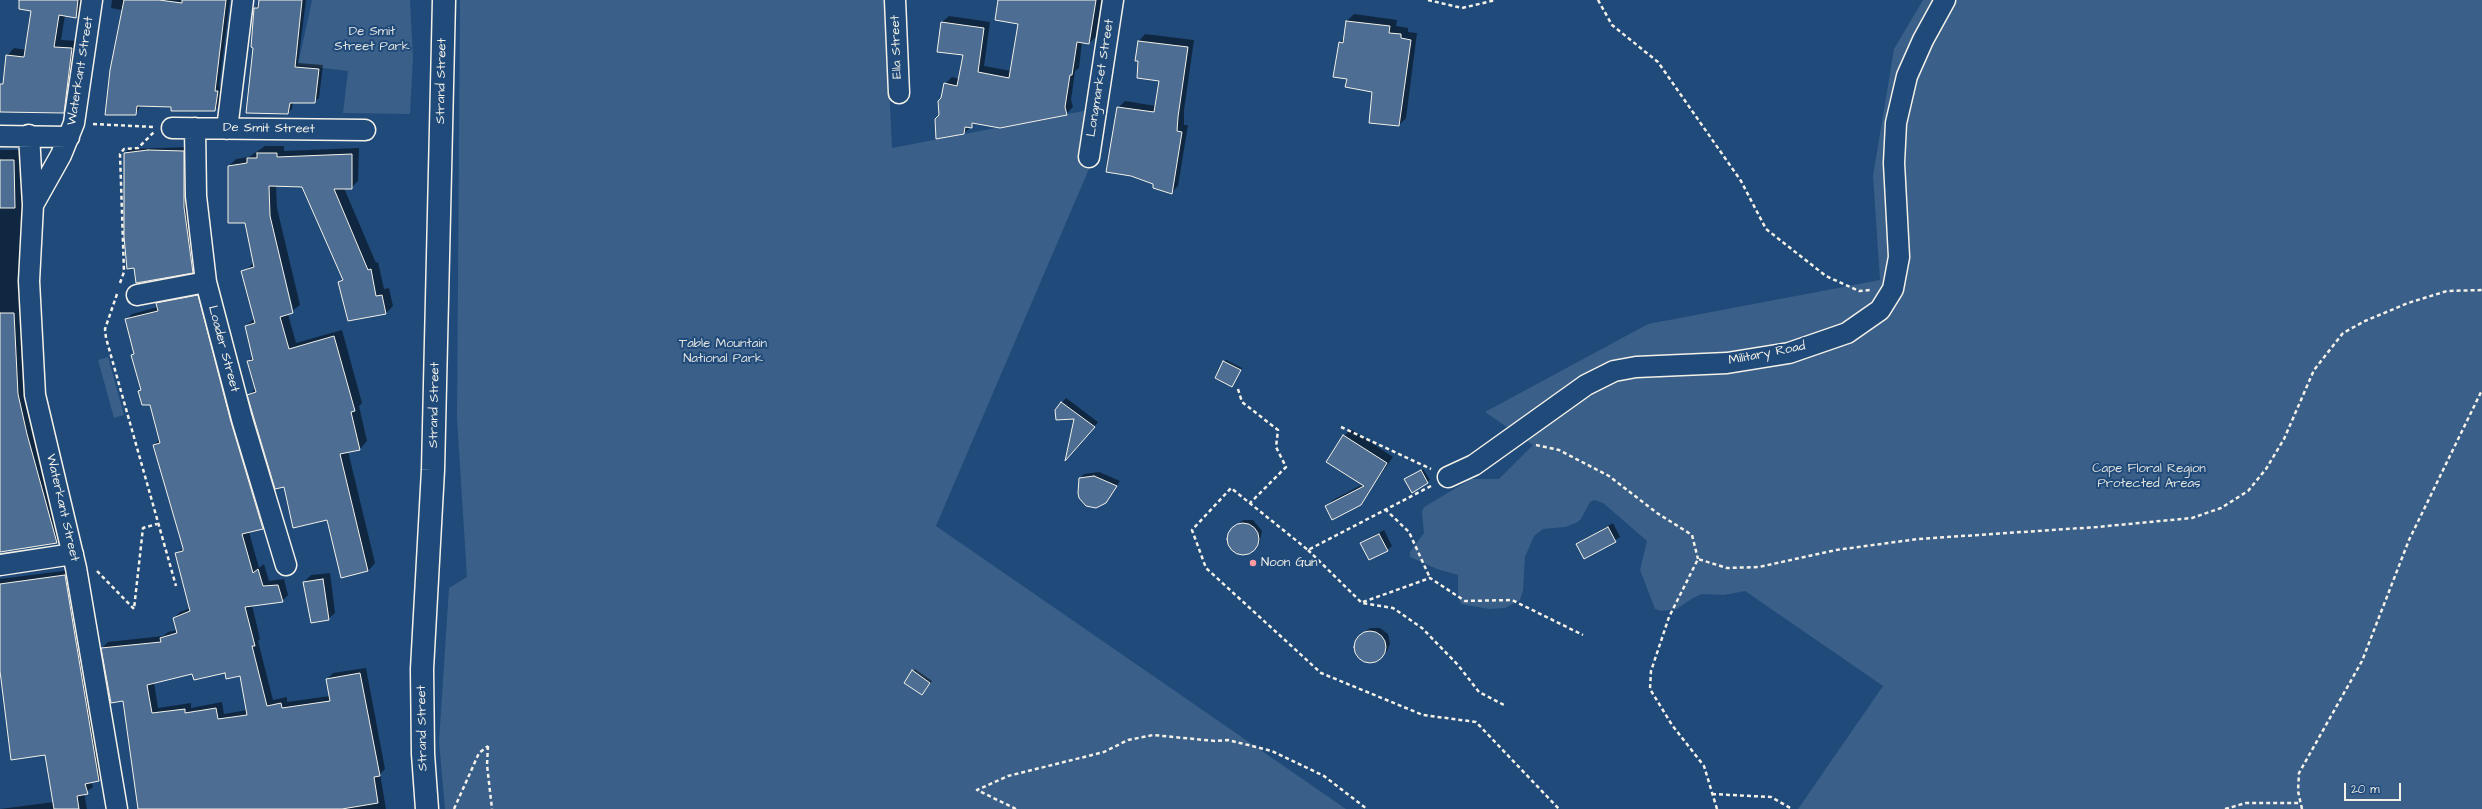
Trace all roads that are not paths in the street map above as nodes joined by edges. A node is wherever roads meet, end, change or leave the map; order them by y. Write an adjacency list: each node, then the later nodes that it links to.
1 (92, 0): 11 (street, Waterkant Street)
2 (243, 0): 10 (street)
3 (444, 0): 24 (street, Strand Street)
4 (895, 0): 7 (street, Ella Street)
5 (1113, 0): 15 (street, Longmarket Street)
6 (1945, 0): 19 (street, Military Road)
7 (899, 93)
8 (172, 128): 9 (street, De Smit Street)
9 (194, 128): 10 (street, De Smit Street); 17 (street, Loader Street)
10 (227, 129): 12 (street, De Smit Street)
11 (72, 130): 13 (street); 16 (street, Waterkant Street)
12 (365, 130)
13 (29, 135): 14 (street); 16 (street, Waterkant Street)
14 (0, 136)
15 (1089, 157)
16 (33, 205): 20 (street, Waterkant Street)
17 (206, 282): 18 (street); 22 (street, Loader Street)
18 (137, 295)
19 (1448, 477)
20 (73, 554): 21 (street); 23 (street, Waterkant Street)
21 (0, 565)
22 (286, 565)
23 (117, 809)
24 (427, 809)

